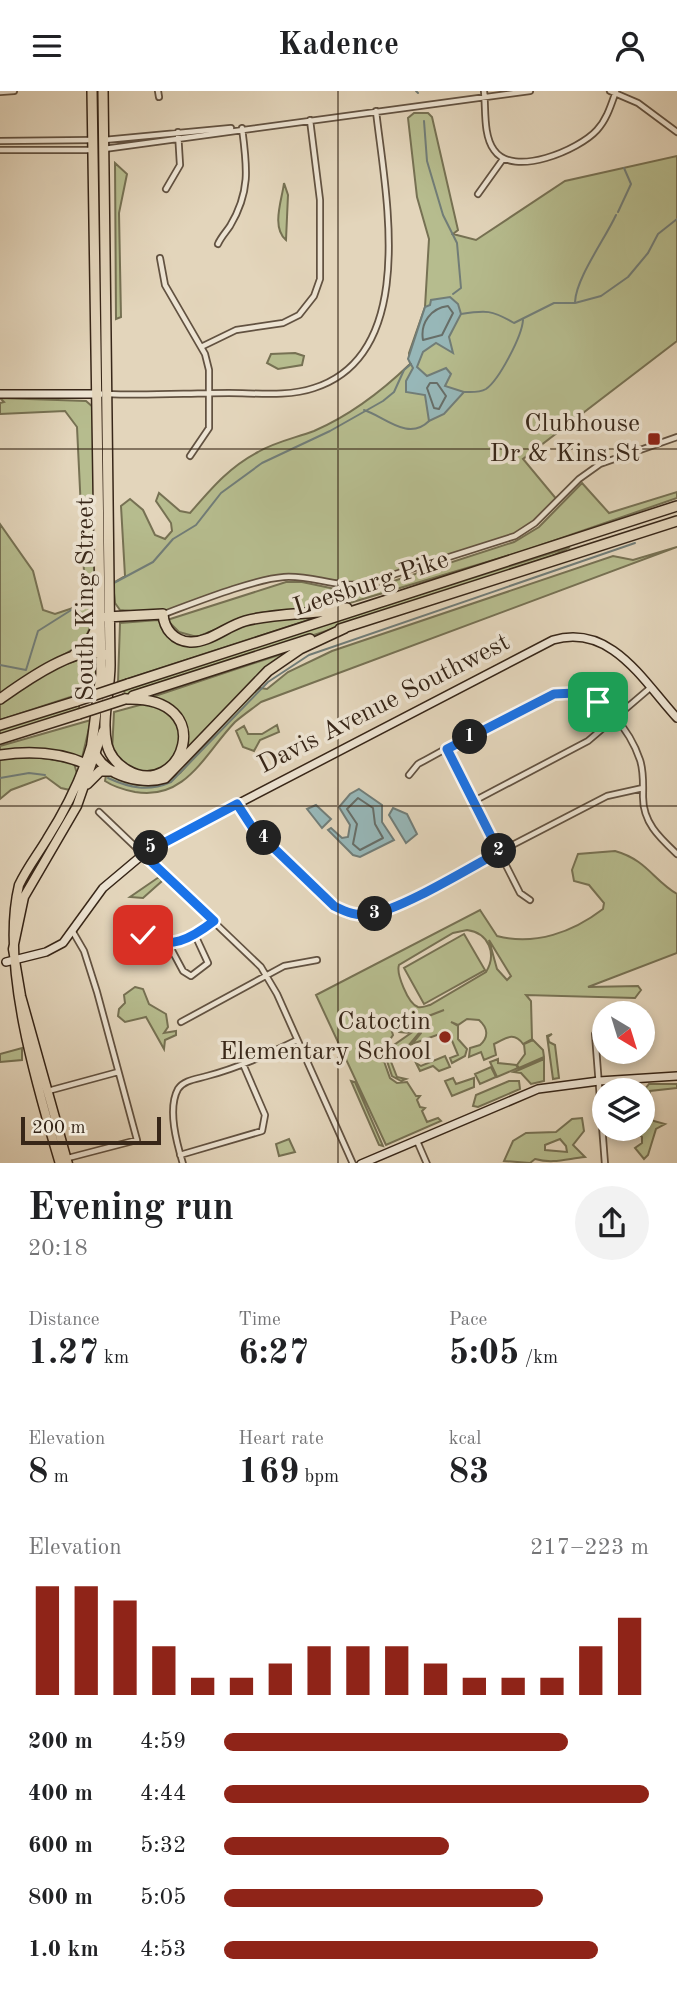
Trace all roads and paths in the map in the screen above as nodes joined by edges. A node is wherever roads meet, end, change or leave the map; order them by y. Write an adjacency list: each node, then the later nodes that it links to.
1 (14, 91): 6 (street)
2 (92, 91): 16 (highway, South King Street)
3 (103, 91): 15 (highway, South King Street)
4 (530, 91): 7 (street)
5 (614, 91): 12 (street); 18 (street)
6 (0, 92)
7 (484, 94): 8 (street); 18 (street)
8 (376, 111): 9 (street); 24 (street)
9 (310, 120): 10 (street); 23 (street)
10 (242, 128): 11 (street); 13 (street); 21 (street)
11 (178, 132): 13 (street); 15 (street)
12 (677, 132)
13 (180, 139): 15 (street); 19 (street)
14 (0, 141): 16 (street)
15 (104, 144): 16 (street); 16 (street); 26 (highway, South King Street)
16 (92, 145): 17 (street); 26 (highway, South King Street)
17 (0, 150)
18 (503, 159): 20 (street)
19 (166, 189)
20 (478, 194)
21 (218, 244)
22 (160, 258): 23 (street)
23 (201, 347): 24 (street)
24 (210, 393): 26 (street); 28 (street)
25 (0, 394): 26 (street)
26 (102, 394): 31 (highway, South King Street)
27 (677, 437): 33 (street)
28 (190, 456)
29 (677, 506): 32 (highway, Leesburg Pike)
30 (677, 521): 36 (highway, Leesburg Pike)
31 (105, 592): 34 (highway); 35 (highway, South King Street)
32 (393, 599): 33 (highway); 47 (highway, Leesburg Pike, bridge)
33 (163, 614): 34 (highway)
34 (128, 616): 35 (highway); 37 (highway)
35 (105, 617): 37 (highway, South King Street); 38 (highway, South King Street); 39 (highway)
36 (345, 628): 43 (highway, Leesburg Pike); 54 (highway)
37 (109, 637): 40 (highway, South King Street)
38 (101, 652): 39 (highway); 40 (highway); 49 (highway, South King Street)
39 (68, 659): 42 (highway)
40 (110, 665): 46 (highway, South King Street)
41 (650, 688): 44 (street); 45 (street, Davis Avenue Southwest); 59 (street, Davis Avenue Southwest)
42 (0, 699)
43 (125, 699): 46 (highway); 48 (highway, Leesburg Pike, bridge)
44 (615, 718): 50 (street); 57 (street); 58 (street)
45 (677, 718)
46 (105, 724): 52 (main road, South King Street)
47 (0, 725)
48 (0, 739)
49 (92, 743): 52 (highway); 53 (main road, South King Street)
50 (447, 749): 55 (street); 58 (street)
51 (0, 755): 53 (highway)
52 (96, 755): 54 (highway); 56 (main road, South King Street)
53 (86, 764): 71 (main road, South King Street)
54 (114, 771): 56 (highway)
55 (409, 775)
56 (86, 784): 71 (main road, South King Street)
57 (643, 788): 61 (street); 63 (street)
58 (474, 801): 61 (street)
59 (237, 804): 61 (street); 62 (street, Davis Avenue Southwest)
60 (99, 812): 62 (street)
61 (499, 852): 64 (street)
62 (143, 854): 65 (street); 67 (street, Davis Avenue Southwest)
63 (677, 854)
64 (530, 900)
65 (214, 921): 68 (street); 72 (street)
66 (132, 925): 69 (street)
67 (73, 932): 71 (street, Davis Avenue Southwest); 76 (street)
68 (195, 935): 69 (street); 69 (street)
69 (169, 943)
70 (317, 960): 72 (street)
71 (7, 962): 80 (main road, South King Street)
72 (267, 976): 73 (street); 74 (street)
73 (181, 1022)
74 (297, 1040): 75 (street); 86 (street)
75 (243, 1064): 83 (street); 83 (street)
76 (118, 1072): 80 (street); 84 (street)
77 (677, 1076): 78 (street)
78 (645, 1078)
79 (592, 1081): 81 (street)
80 (44, 1092): 84 (main road, South King Street)
81 (417, 1140): 87 (street); 88 (street)
82 (603, 1141): 89 (street)
83 (180, 1155): 85 (street)
84 (65, 1162)
85 (183, 1163)
86 (353, 1163)
87 (363, 1163)
88 (427, 1163)
89 (605, 1163)

